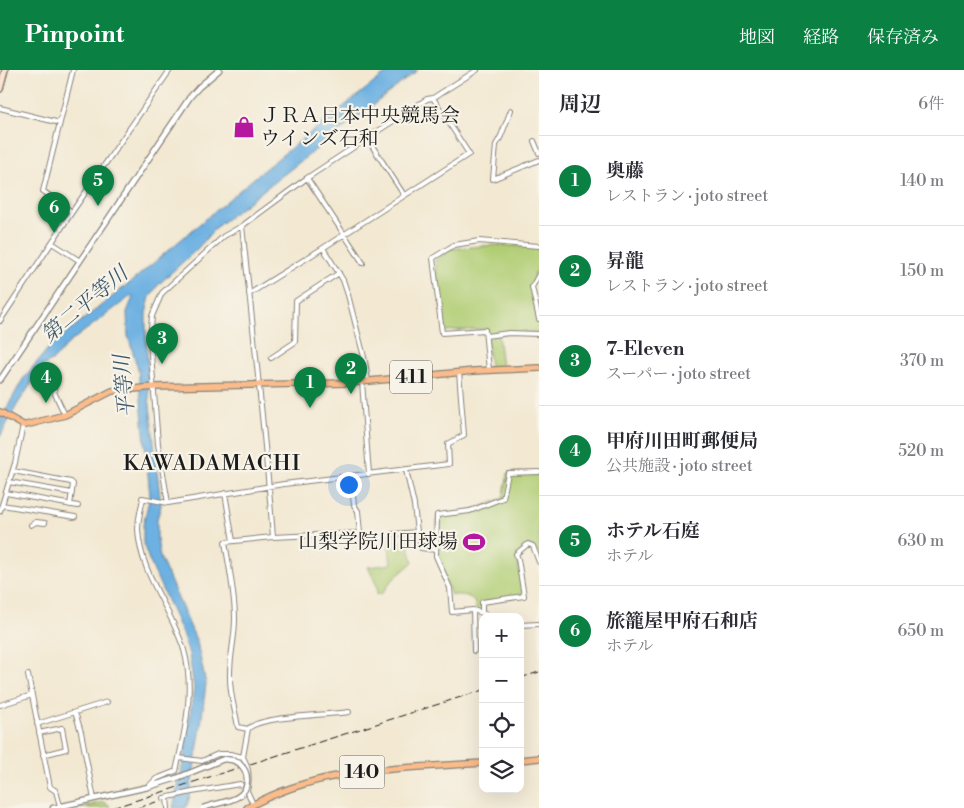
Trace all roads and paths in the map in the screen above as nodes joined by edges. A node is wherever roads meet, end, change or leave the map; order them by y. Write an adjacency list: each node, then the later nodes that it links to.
1 (5, 70): 6 (main road)
2 (73, 70): 10 (street)
3 (170, 70): 17 (street)
4 (219, 70): 23 (street)
5 (477, 70): 7 (street)
6 (0, 88)
7 (433, 98): 11 (street); 16 (street)
8 (0, 108): 10 (street)
9 (510, 110): 14 (street)
10 (60, 123): 17 (street)
11 (367, 140): 15 (street); 16 (street)
12 (534, 141): 13 (street)
13 (539, 153)
14 (539, 160)
15 (307, 178): 18 (street); 19 (street)
16 (404, 196): 19 (street)
17 (72, 212): 20 (street)
18 (242, 226): 27 (street); 40 (street)
19 (344, 234): 22 (street); 24 (street)
20 (52, 243): 23 (street); 29 (street)
21 (539, 246): 31 (street)
22 (323, 248): 25 (street); 27 (street)
23 (80, 262): 36 (street)
24 (363, 264)
25 (339, 273): 32 (street); 37 (street)
26 (539, 274): 28 (street)
27 (249, 294): 39 (street)
28 (539, 319)
29 (0, 322)
30 (539, 334): 31 (street)
31 (486, 336): 34 (street)
32 (271, 358)
33 (539, 368): 34 (highway, 411)
34 (490, 370): 35 (highway, 411)
35 (460, 372): 37 (highway, 411); 44 (street)
36 (0, 380)
37 (365, 382): 39 (highway, 411); 47 (street)
38 (42, 385): 42 (street)
39 (259, 386): 40 (highway, 411); 50 (street)
40 (154, 387): 42 (highway, 411); 54 (street)
41 (1, 413): 43 (highway)
42 (65, 415): 43 (highway, 411)
43 (23, 425): 45 (street)
44 (406, 470): 47 (street); 64 (street)
45 (12, 471): 49 (street); 52 (street)
46 (539, 472): 68 (street)
47 (369, 474): 48 (street)
48 (351, 477): 50 (street); 65 (street)
49 (9, 482): 51 (street); 52 (street)
50 (269, 487): 53 (street); 66 (street)
51 (6, 493): 55 (street); 56 (street)
52 (72, 493): 56 (street)
53 (226, 493): 54 (street); 67 (street)
54 (168, 503): 86 (street)
55 (2, 505): 58 (street); 59 (street)
56 (70, 505): 57 (street)
57 (78, 506)
58 (0, 511)
59 (38, 511): 60 (street); 61 (street)
60 (75, 517)
61 (36, 522): 62 (street); 63 (street)
62 (44, 523)
63 (31, 525)
64 (417, 532): 65 (street); 68 (street)
65 (360, 533): 66 (street)
66 (273, 537): 67 (street)
67 (233, 541): 82 (street)
68 (436, 550): 70 (street)
69 (539, 562): 71 (street)
70 (474, 610): 71 (street); 74 (street)
71 (482, 612)
72 (539, 624): 73 (street)
73 (524, 625)
74 (474, 651)
75 (28, 675): 76 (street)
76 (32, 695): 78 (street); 81 (street)
77 (108, 702): 79 (street)
78 (0, 705)
79 (75, 712): 81 (street); 92 (street)
80 (349, 712): 82 (street)
81 (37, 724): 83 (street)
82 (248, 729): 85 (street)
83 (39, 733): 84 (street); 84 (street)
84 (43, 755): 94 (street)
85 (243, 757): 86 (street); 91 (street)
86 (180, 758): 90 (street)
87 (539, 758): 88 (highway)
88 (524, 760)
89 (479, 763): 93 (highway, 140)
90 (148, 787): 92 (street); 97 (street, bridge)
91 (247, 791): 93 (street); 96 (street)
92 (94, 799): 94 (street)
93 (254, 804): 98 (highway, 140)
94 (60, 806): 95 (street)
95 (53, 808)
96 (168, 808)
97 (203, 808)
98 (247, 808)

